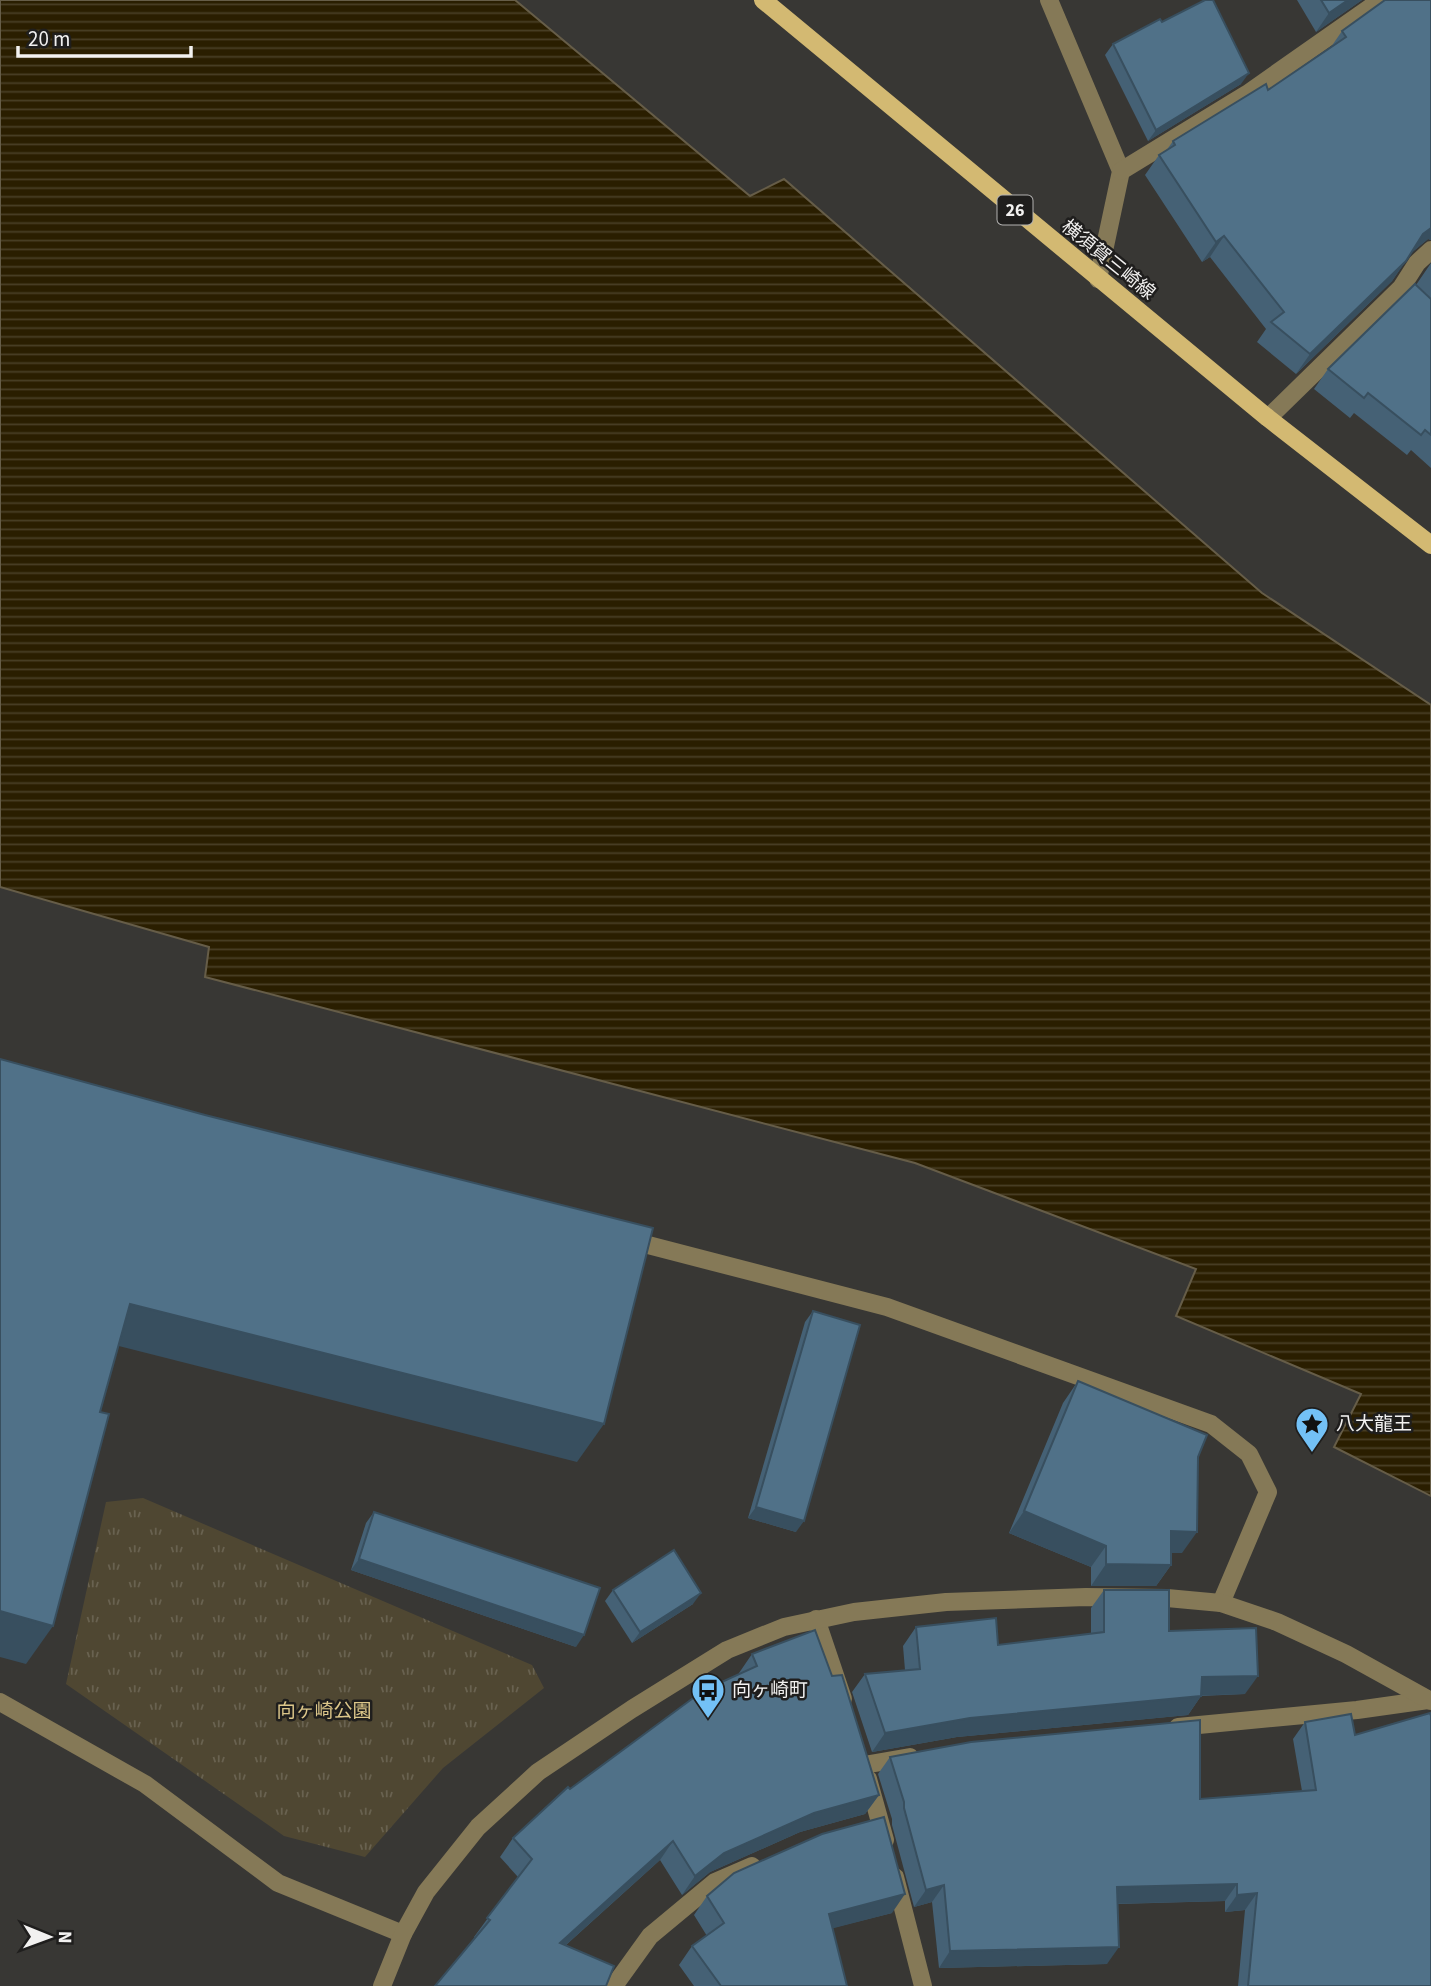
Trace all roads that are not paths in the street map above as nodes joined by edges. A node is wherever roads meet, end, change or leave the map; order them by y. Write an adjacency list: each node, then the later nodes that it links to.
1 (764, 0): 6 (main road, 横須賀三崎線 / 26)
2 (1049, 0): 4 (street)
3 (1381, 0): 4 (street)
4 (1121, 171): 6 (street)
5 (1431, 250): 7 (street)
6 (1098, 279): 9 (main road, 横須賀三崎線 / 26)
7 (1401, 288): 8 (street); 9 (street)
8 (1416, 303)
9 (1268, 418): 10 (main road, 横須賀三崎線 / 26)
10 (1431, 545)
11 (605, 1233): 12 (street)
12 (1221, 1603): 13 (street); 14 (street)
13 (816, 1619): 16 (street); 20 (street)
14 (1430, 1701): 17 (street)
15 (0, 1702): 20 (street)
16 (847, 1712)
17 (1165, 1729)
18 (932, 1753): 23 (street)
19 (771, 1857): 22 (street)
20 (403, 1934): 21 (street)
21 (382, 1986)
22 (614, 1986)
23 (923, 1986)

